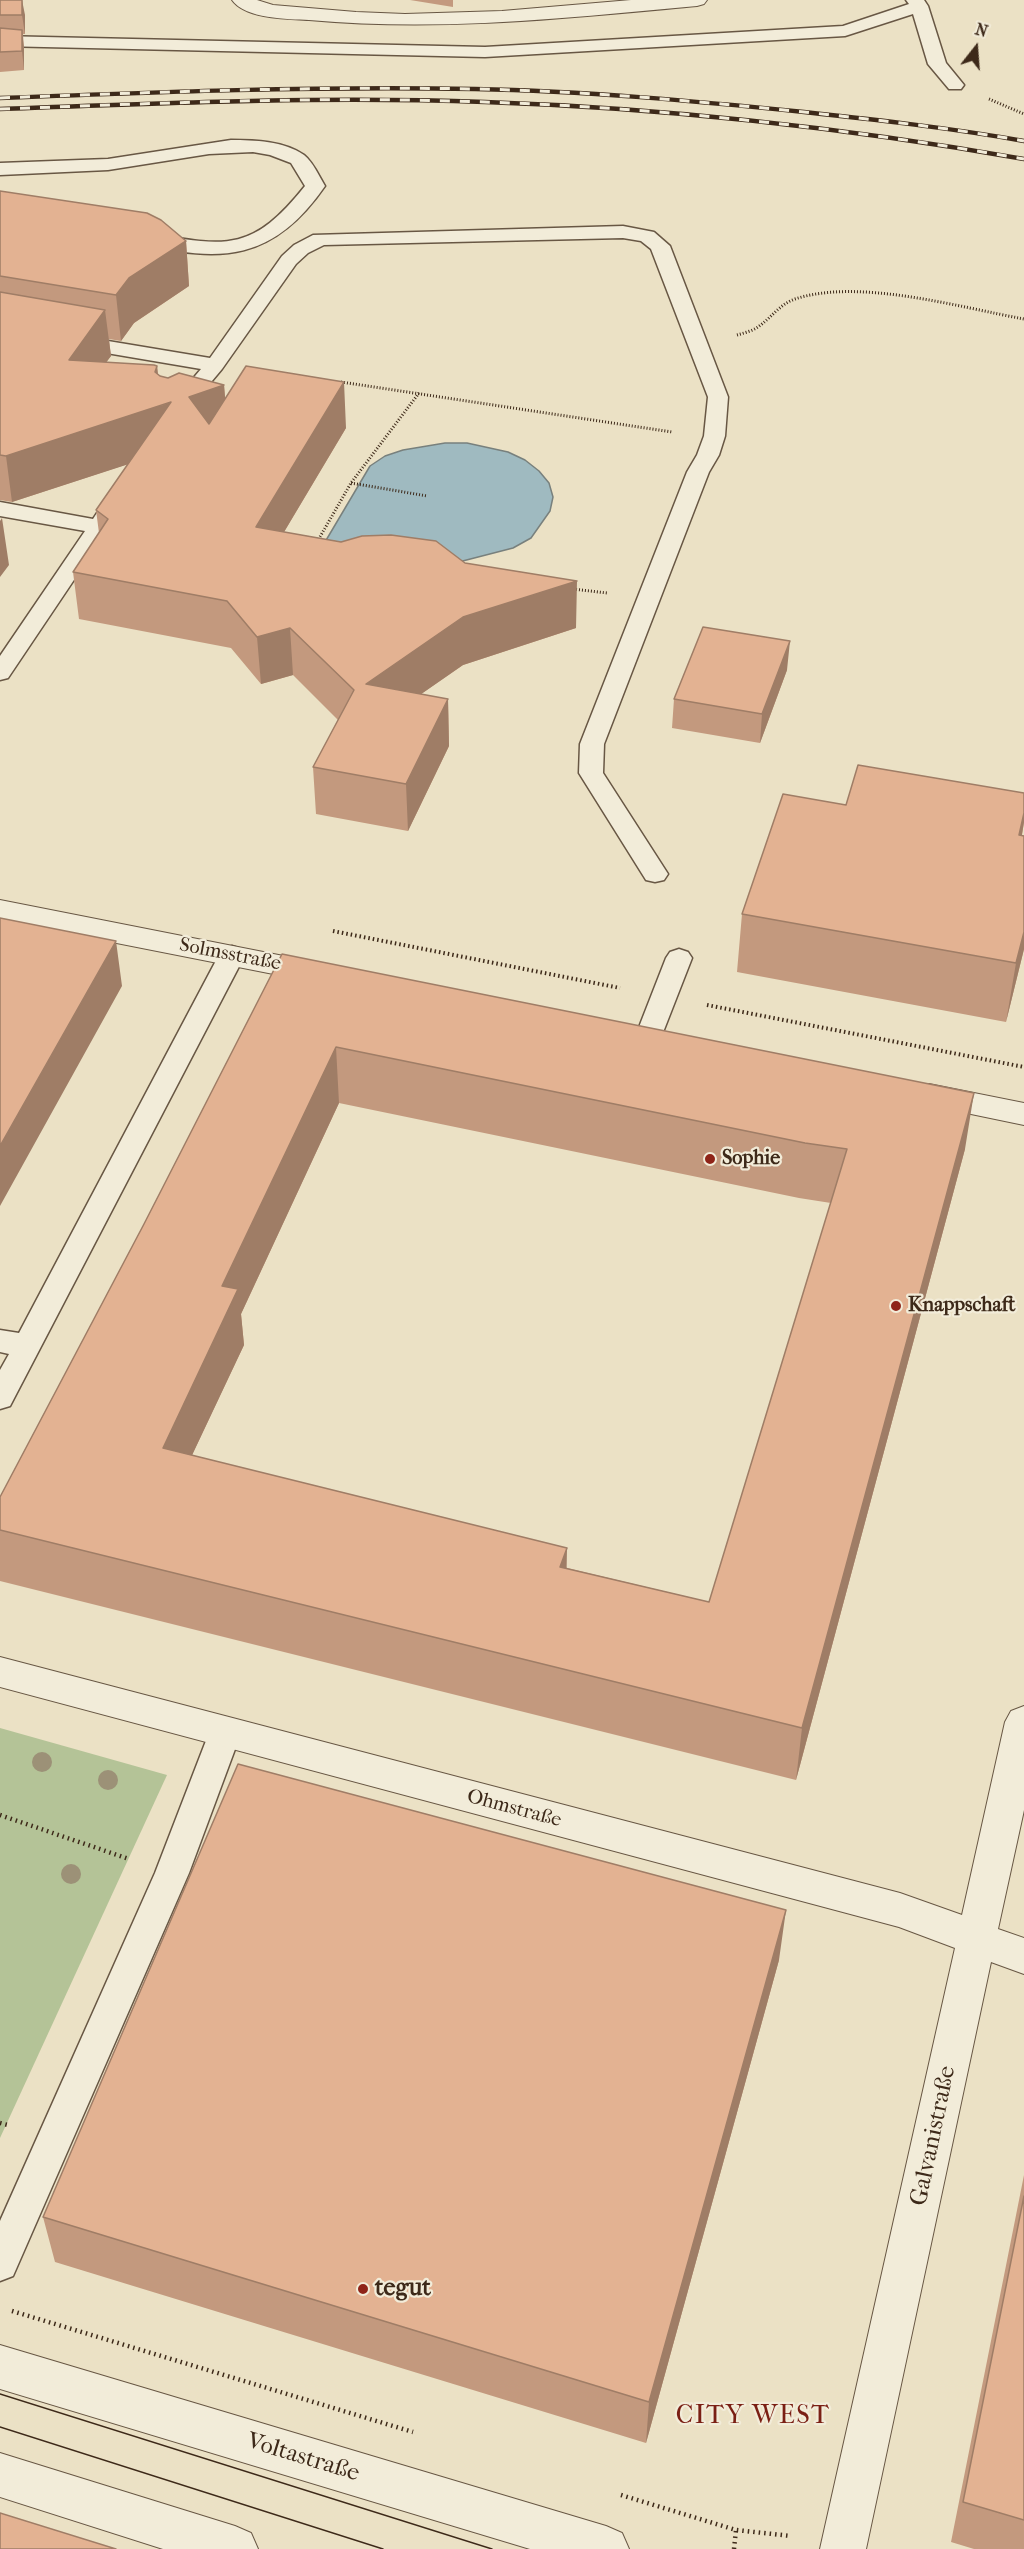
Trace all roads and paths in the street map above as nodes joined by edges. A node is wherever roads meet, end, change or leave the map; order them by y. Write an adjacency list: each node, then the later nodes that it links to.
1 (242, 0): 2 (street)
2 (697, 0)
3 (917, 3): 4 (lane); 5 (lane)
4 (0, 41)
5 (955, 86)
6 (0, 169): 8 (lane)
7 (124, 235): 8 (lane)
8 (223, 248): 9 (lane)
9 (289, 260): 12 (lane); 13 (lane)
10 (1024, 319): 12 (path)
11 (0, 329): 13 (lane)
12 (698, 342): 17 (lane)
13 (215, 365): 16 (lane)
14 (340, 381): 15 (path)
15 (419, 393): 17 (path); 18 (path)
16 (172, 416)
17 (714, 439): 25 (lane)
18 (351, 483): 20 (path); 23 (path)
19 (124, 489): 22 (lane)
20 (427, 496)
21 (0, 509): 22 (lane)
22 (98, 527): 26 (lane)
23 (316, 543)
24 (567, 588): 25 (path)
25 (647, 599): 27 (lane)
26 (0, 673)
27 (655, 874)
28 (0, 910): 30 (street, Solmsstraße)
29 (326, 930): 33 (path)
30 (232, 955): 32 (street, Solmsstraße); 38 (lane)
31 (679, 958): 33 (lane)
32 (347, 978)
33 (664, 997): 34 (lane); 35 (path)
34 (647, 1040)
35 (1024, 1067)
36 (898, 1090): 37 (street)
37 (1024, 1114)
38 (14, 1343): 39 (lane)
39 (0, 1398)
40 (0, 1672): 42 (street, Ohmstraße)
41 (1024, 1722): 45 (street, Galvanistraße)
42 (225, 1733): 44 (lane); 45 (street, Ohmstraße)
43 (0, 1815): 44 (path)
44 (172, 1873): 47 (lane)
45 (978, 1939): 46 (street, Ohmstraße); 58 (street, Galvanistraße)
46 (1024, 1956)
47 (0, 2263)
48 (0, 2307): 50 (path)
49 (0, 2367): 56 (street, Voltastraße)
50 (419, 2434)
51 (0, 2475): 55 (street)
52 (612, 2493): 53 (path)
53 (736, 2530): 54 (path); 57 (path)
54 (803, 2537)
55 (235, 2549)
56 (606, 2549)
57 (734, 2549)
58 (843, 2549)

